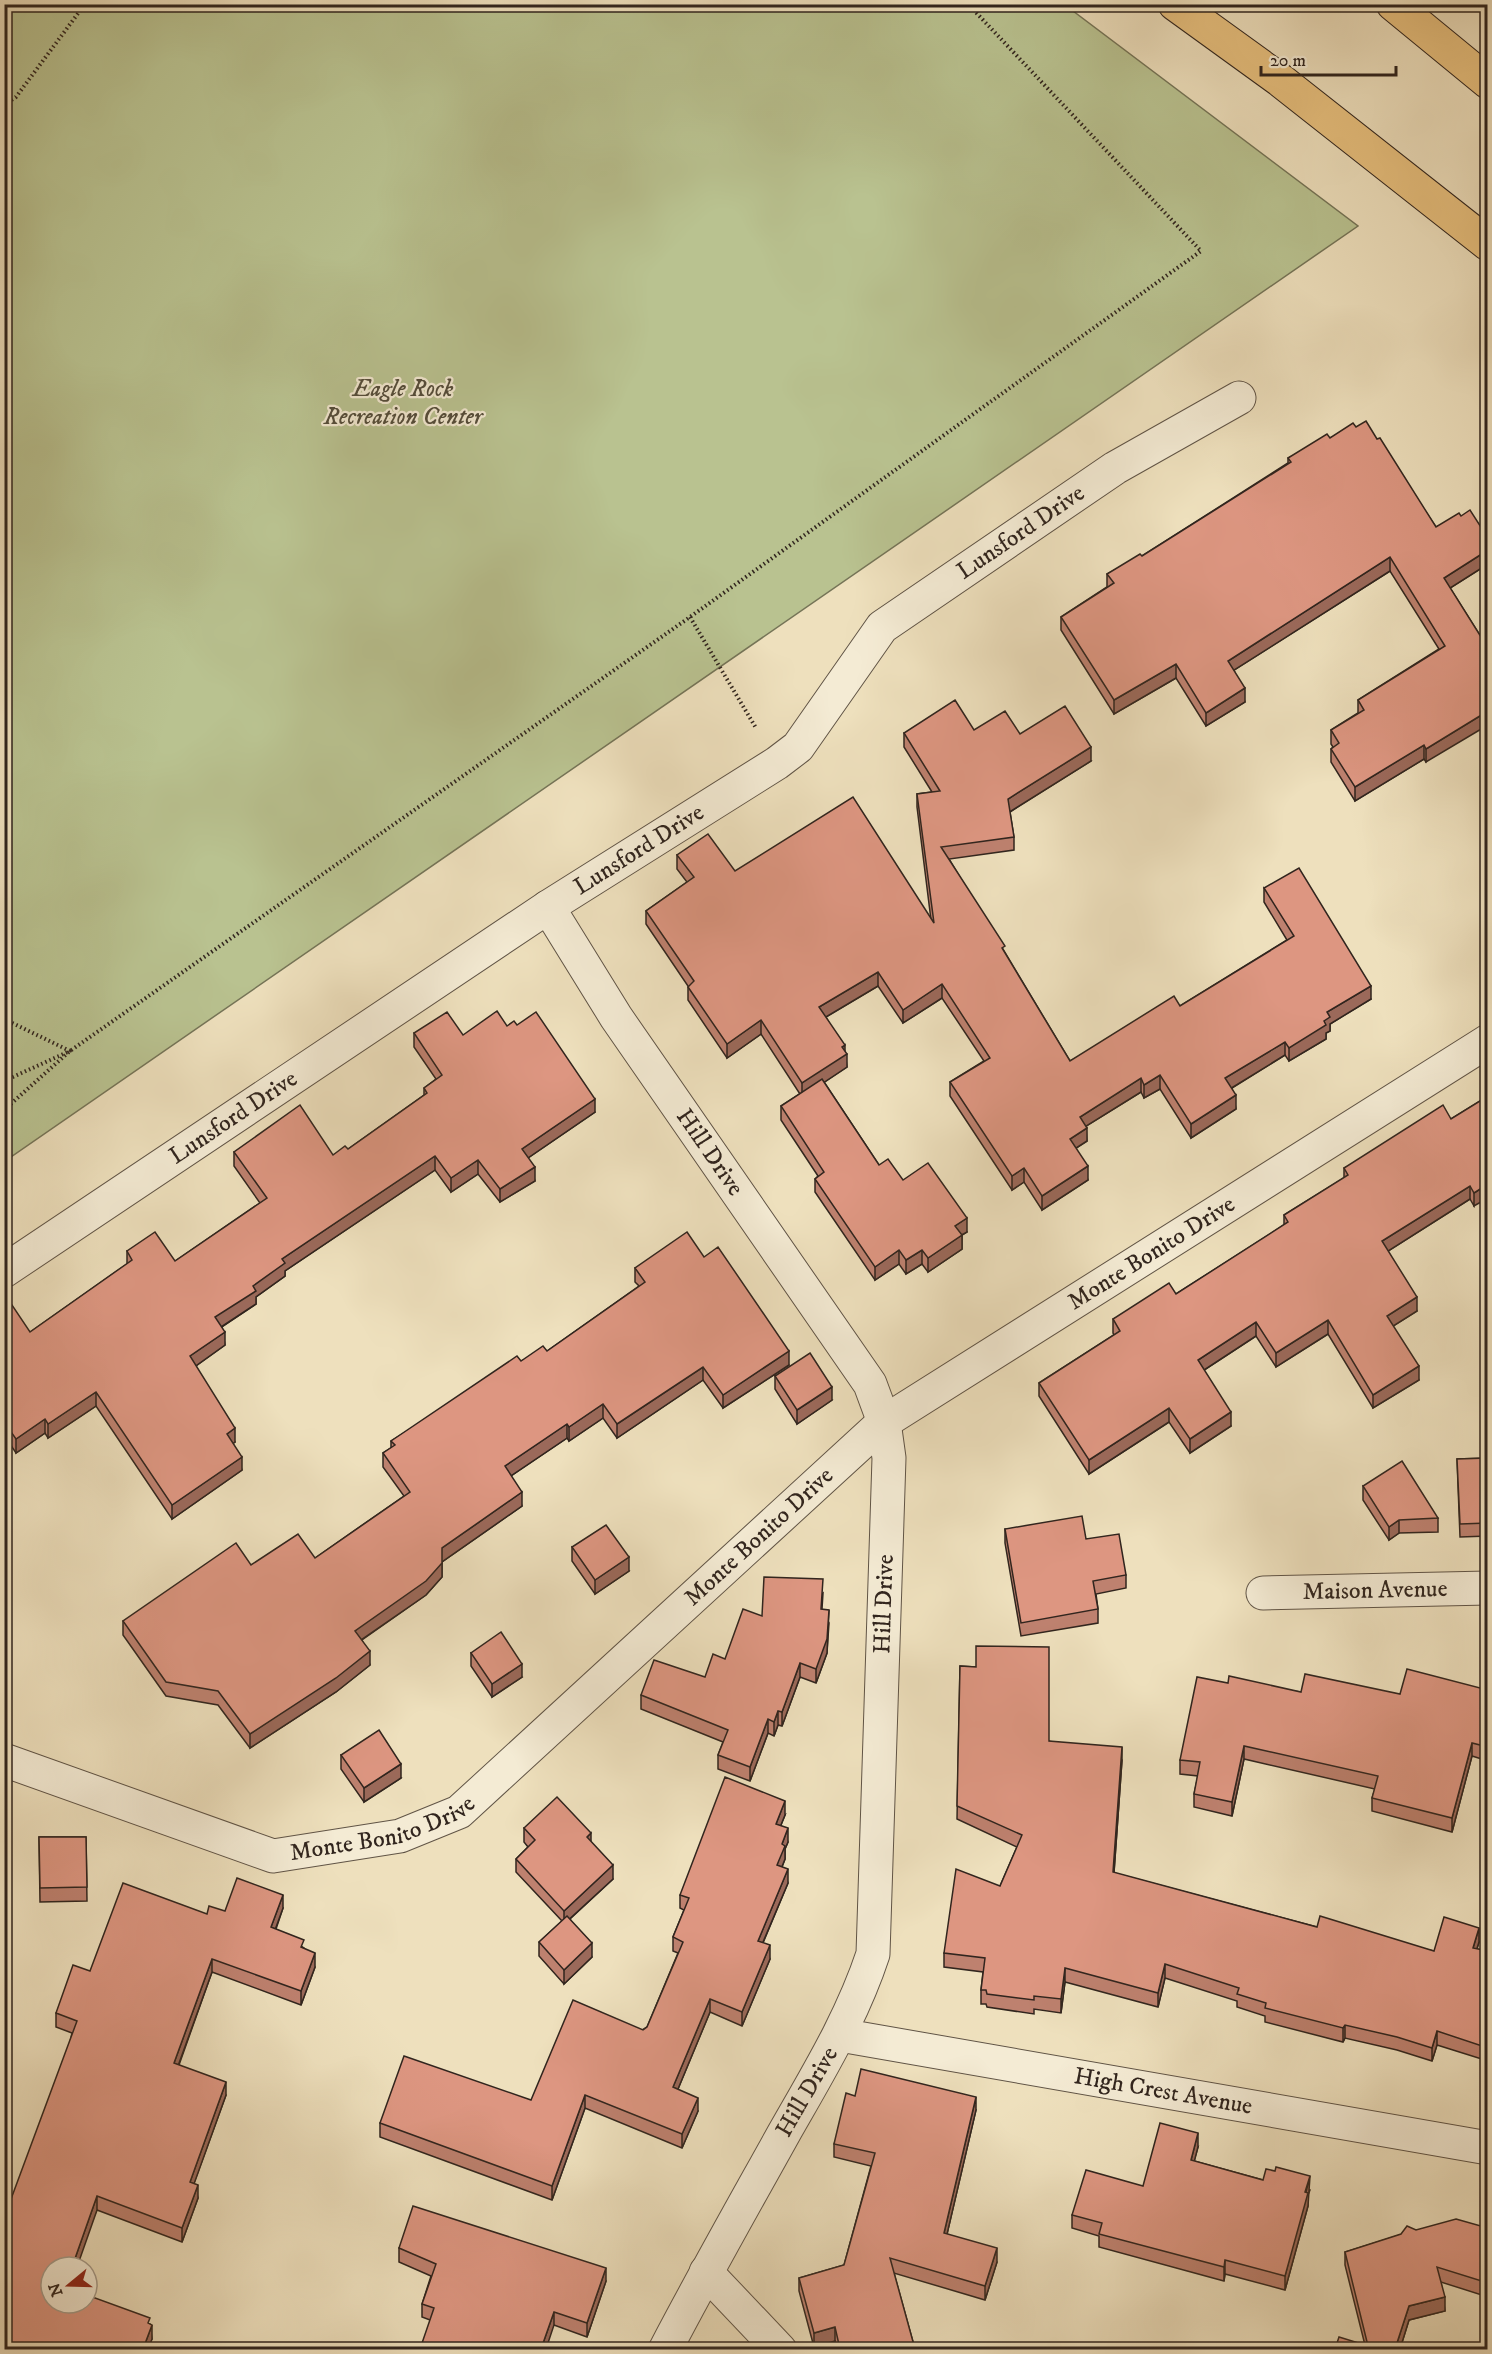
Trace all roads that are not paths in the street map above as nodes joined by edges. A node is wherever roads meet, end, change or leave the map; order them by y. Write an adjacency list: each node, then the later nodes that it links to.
1 (1175, 4): 4 (highway)
2 (1393, 4): 3 (highway)
3 (1488, 82)
4 (1488, 244)
5 (1239, 398): 6 (street, Lunsford Drive)
6 (548, 907): 8 (street, Lunsford Drive); 9 (street, Hill Drive)
7 (1488, 1041): 9 (street, Monte Bonito Drive)
8 (4, 1271)
9 (884, 1422): 12 (street, Monte Bonito Drive); 13 (street, Hill Drive)
10 (1488, 1588): 11 (street, Maison Avenue)
11 (1263, 1593)
12 (4, 1760)
13 (840, 2035): 14 (street, High Crest Avenue); 15 (street, Hill Drive)
14 (1488, 2148)
15 (705, 2272): 16 (street, Hill Drive); 17 (street)
16 (665, 2349)
17 (780, 2349)

